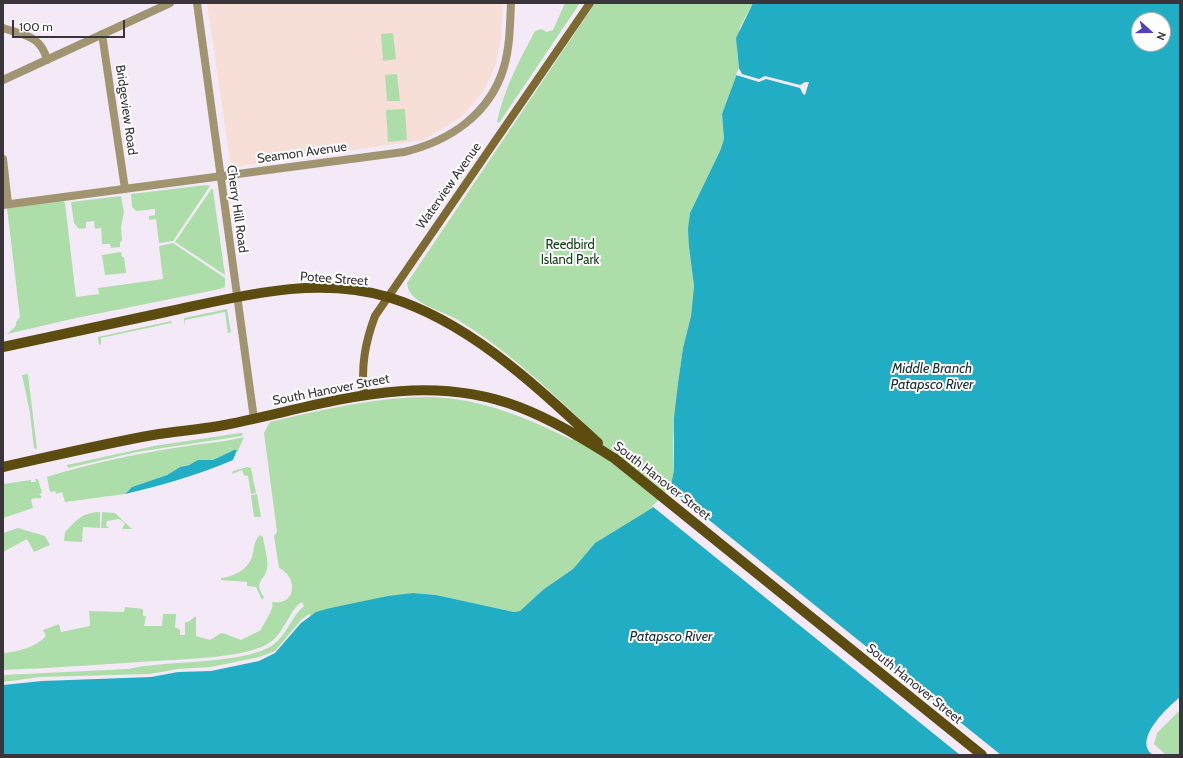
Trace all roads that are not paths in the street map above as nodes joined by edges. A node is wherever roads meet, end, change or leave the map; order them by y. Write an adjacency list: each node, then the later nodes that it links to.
1 (170, 3): 6 (street)
2 (197, 3): 10 (street, Cherry Hill Road)
3 (511, 3): 10 (street, Seamon Avenue)
4 (590, 3): 13 (main road, Waterview Avenue)
5 (3, 28): 7 (street)
6 (102, 34): 7 (street); 11 (street, Bridgeview Road)
7 (47, 60): 8 (street)
8 (3, 80)
9 (3, 159): 12 (street)
10 (221, 176): 11 (street, Seamon Avenue); 14 (street, Cherry Hill Road)
11 (125, 189): 12 (street, Seamon Avenue)
12 (6, 205)
13 (387, 297): 14 (main road, Potee Street); 16 (main road, Waterview Avenue); 18 (main road, Potee Street)
14 (237, 298): 15 (main road, Potee Street); 17 (street, Cherry Hill Road)
15 (3, 347)
16 (364, 394): 17 (main road, South Hanover Street); 18 (main road, South Hanover Street)
17 (254, 419): 19 (main road, South Hanover Street)
18 (614, 458): 20 (main road, South Hanover Street)
19 (3, 467)
20 (982, 755)

